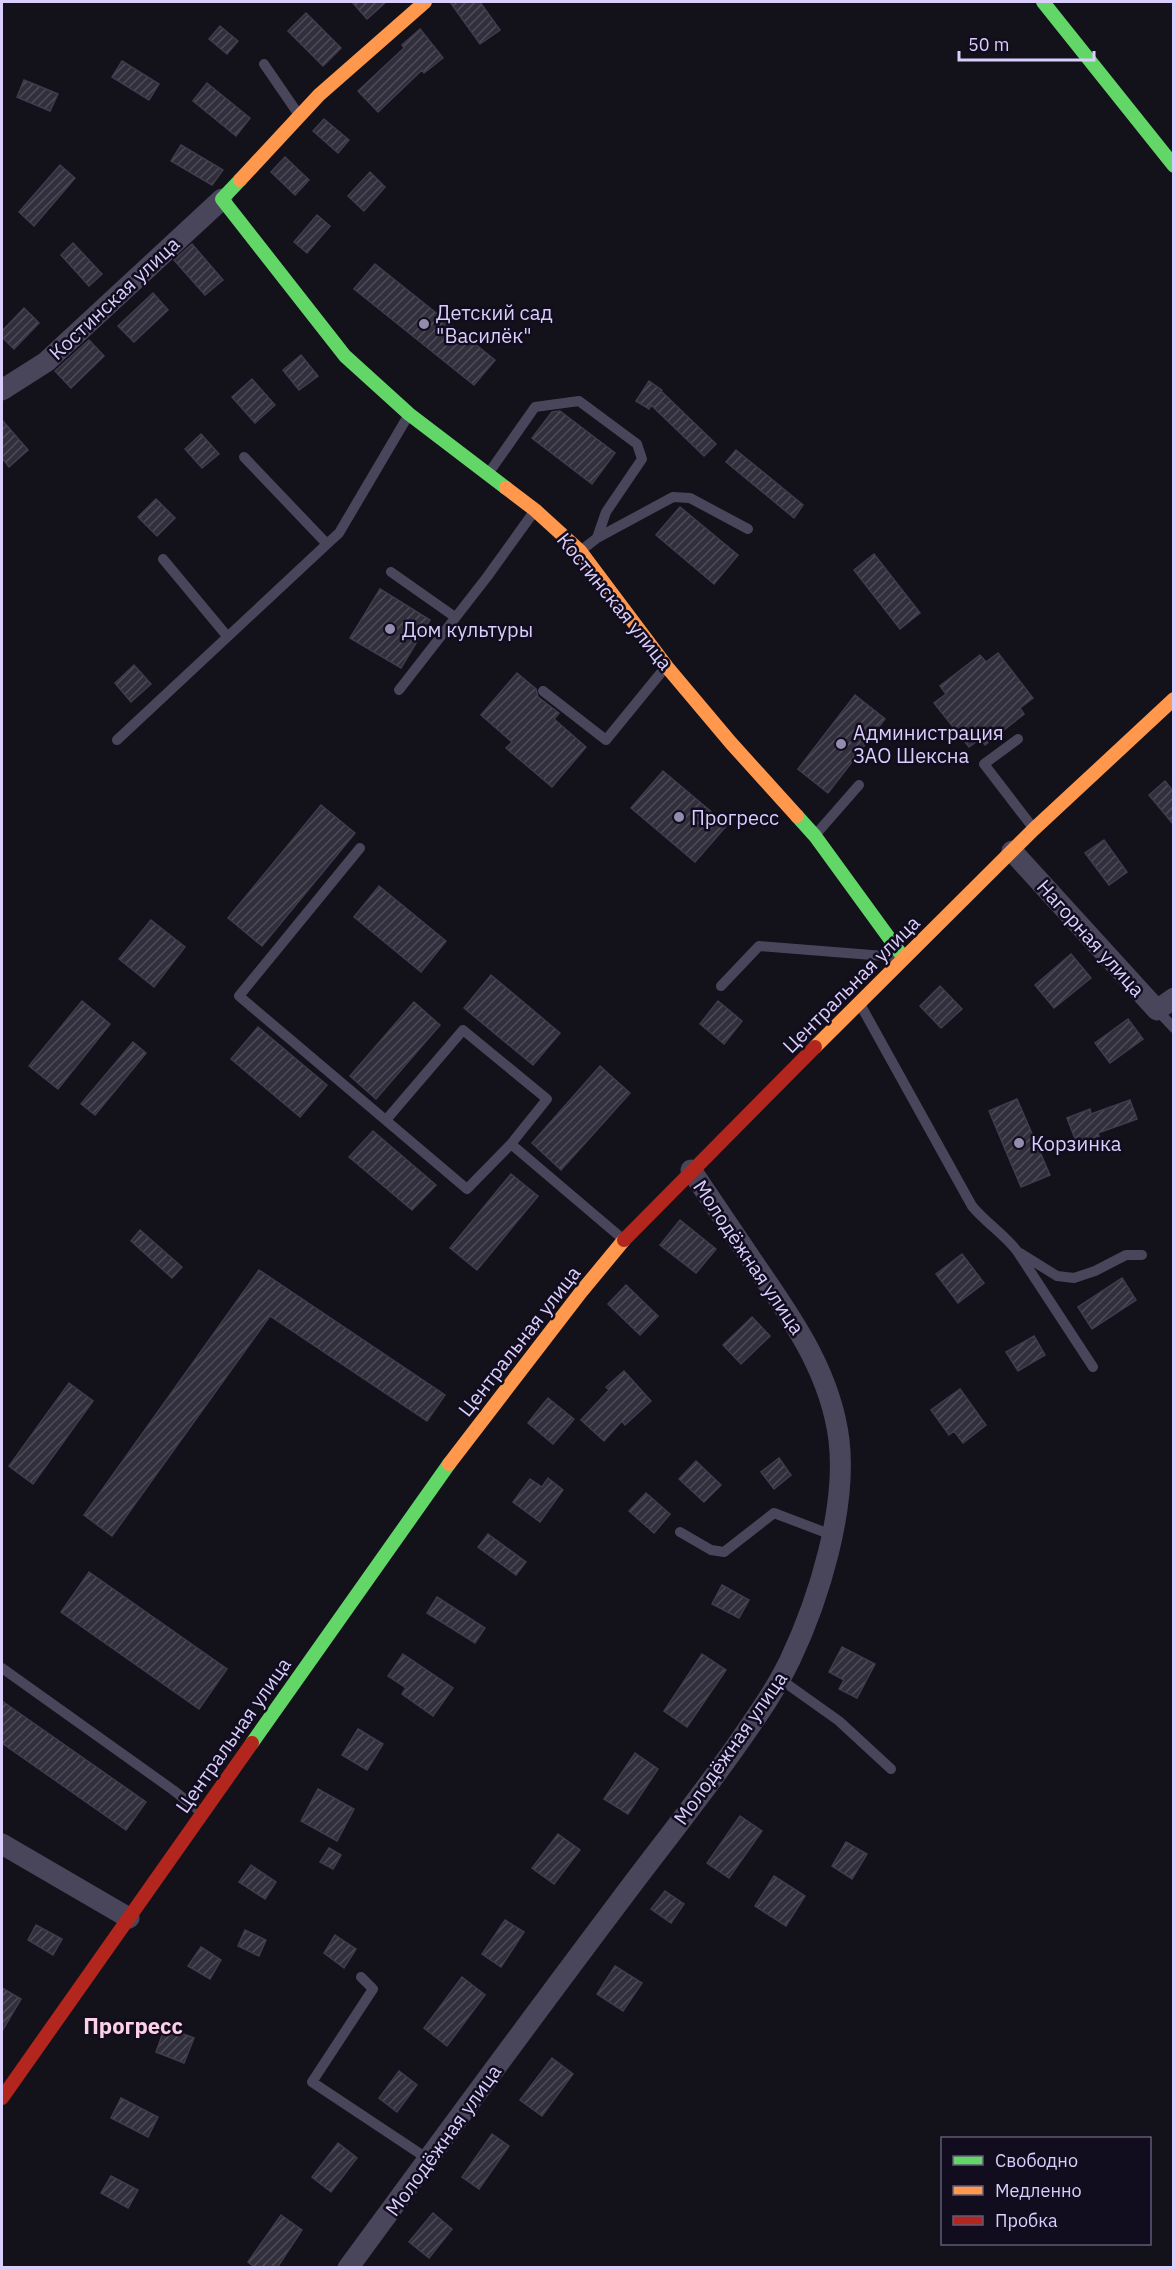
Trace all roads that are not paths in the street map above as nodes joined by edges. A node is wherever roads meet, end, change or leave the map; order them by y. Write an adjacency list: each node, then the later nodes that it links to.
1 (425, 2): 4 (street, Костинская улица)
2 (1054, 6): 5 (street)
3 (264, 64): 4 (lane)
4 (299, 116): 6 (street, Костинская улица)
5 (1173, 166)
6 (222, 199): 7 (street, Костинская улица); 8 (street, Костинская улица)
7 (2, 390)
8 (409, 414): 10 (street, Костинская улица); 14 (lane)
9 (244, 457): 14 (lane)
10 (487, 475): 11 (street, Костинская улица); 13 (lane)
11 (535, 510): 15 (street, Костинская улица); 18 (lane)
12 (748, 529): 13 (lane)
13 (597, 538): 15 (lane)
14 (327, 544): 19 (lane)
15 (580, 551): 20 (street, Костинская улица)
16 (163, 559): 19 (lane)
17 (391, 572): 18 (lane)
18 (455, 617): 21 (lane)
19 (227, 636): 25 (lane)
20 (667, 667): 22 (lane); 28 (street, Костинская улица)
21 (399, 690)
22 (543, 691)
23 (1173, 699): 27 (street, Центральная улица)
24 (1018, 739): 27 (lane)
25 (117, 740)
26 (859, 785): 28 (lane)
27 (1034, 829): 30 (street, Центральная улица)
28 (815, 836): 31 (street, Костинская улица)
29 (360, 848): 36 (lane)
30 (1012, 851): 31 (street, Центральная улица); 34 (street, Нагорная улица)
31 (903, 957): 32 (lane); 33 (street, Центральная улица)
32 (721, 986)
33 (860, 1004): 38 (street, Центральная улица); 40 (lane)
34 (1165, 1004): 35 (lane)
35 (1173, 1028)
36 (386, 1120): 37 (lane); 37 (lane)
37 (511, 1144): 39 (lane)
38 (691, 1170): 39 (street, Центральная улица); 44 (street, Молодёжная улица)
39 (624, 1240): 48 (street, Центральная улица)
40 (1017, 1251): 41 (lane); 42 (lane)
41 (1142, 1255)
42 (1093, 1367)
43 (680, 1532): 44 (lane)
44 (832, 1535): 46 (street, Молодёжная улица)
45 (2, 1668): 48 (lane)
46 (780, 1679): 47 (lane); 53 (street, Молодёжная улица)
47 (891, 1769)
48 (202, 1812): 50 (street, Центральная улица)
49 (2, 1844): 50 (street)
50 (129, 1918): 52 (street, Центральная улица)
51 (361, 1977): 53 (lane)
52 (2, 2098)
53 (428, 2159): 54 (street, Молодёжная улица)
54 (348, 2268)

